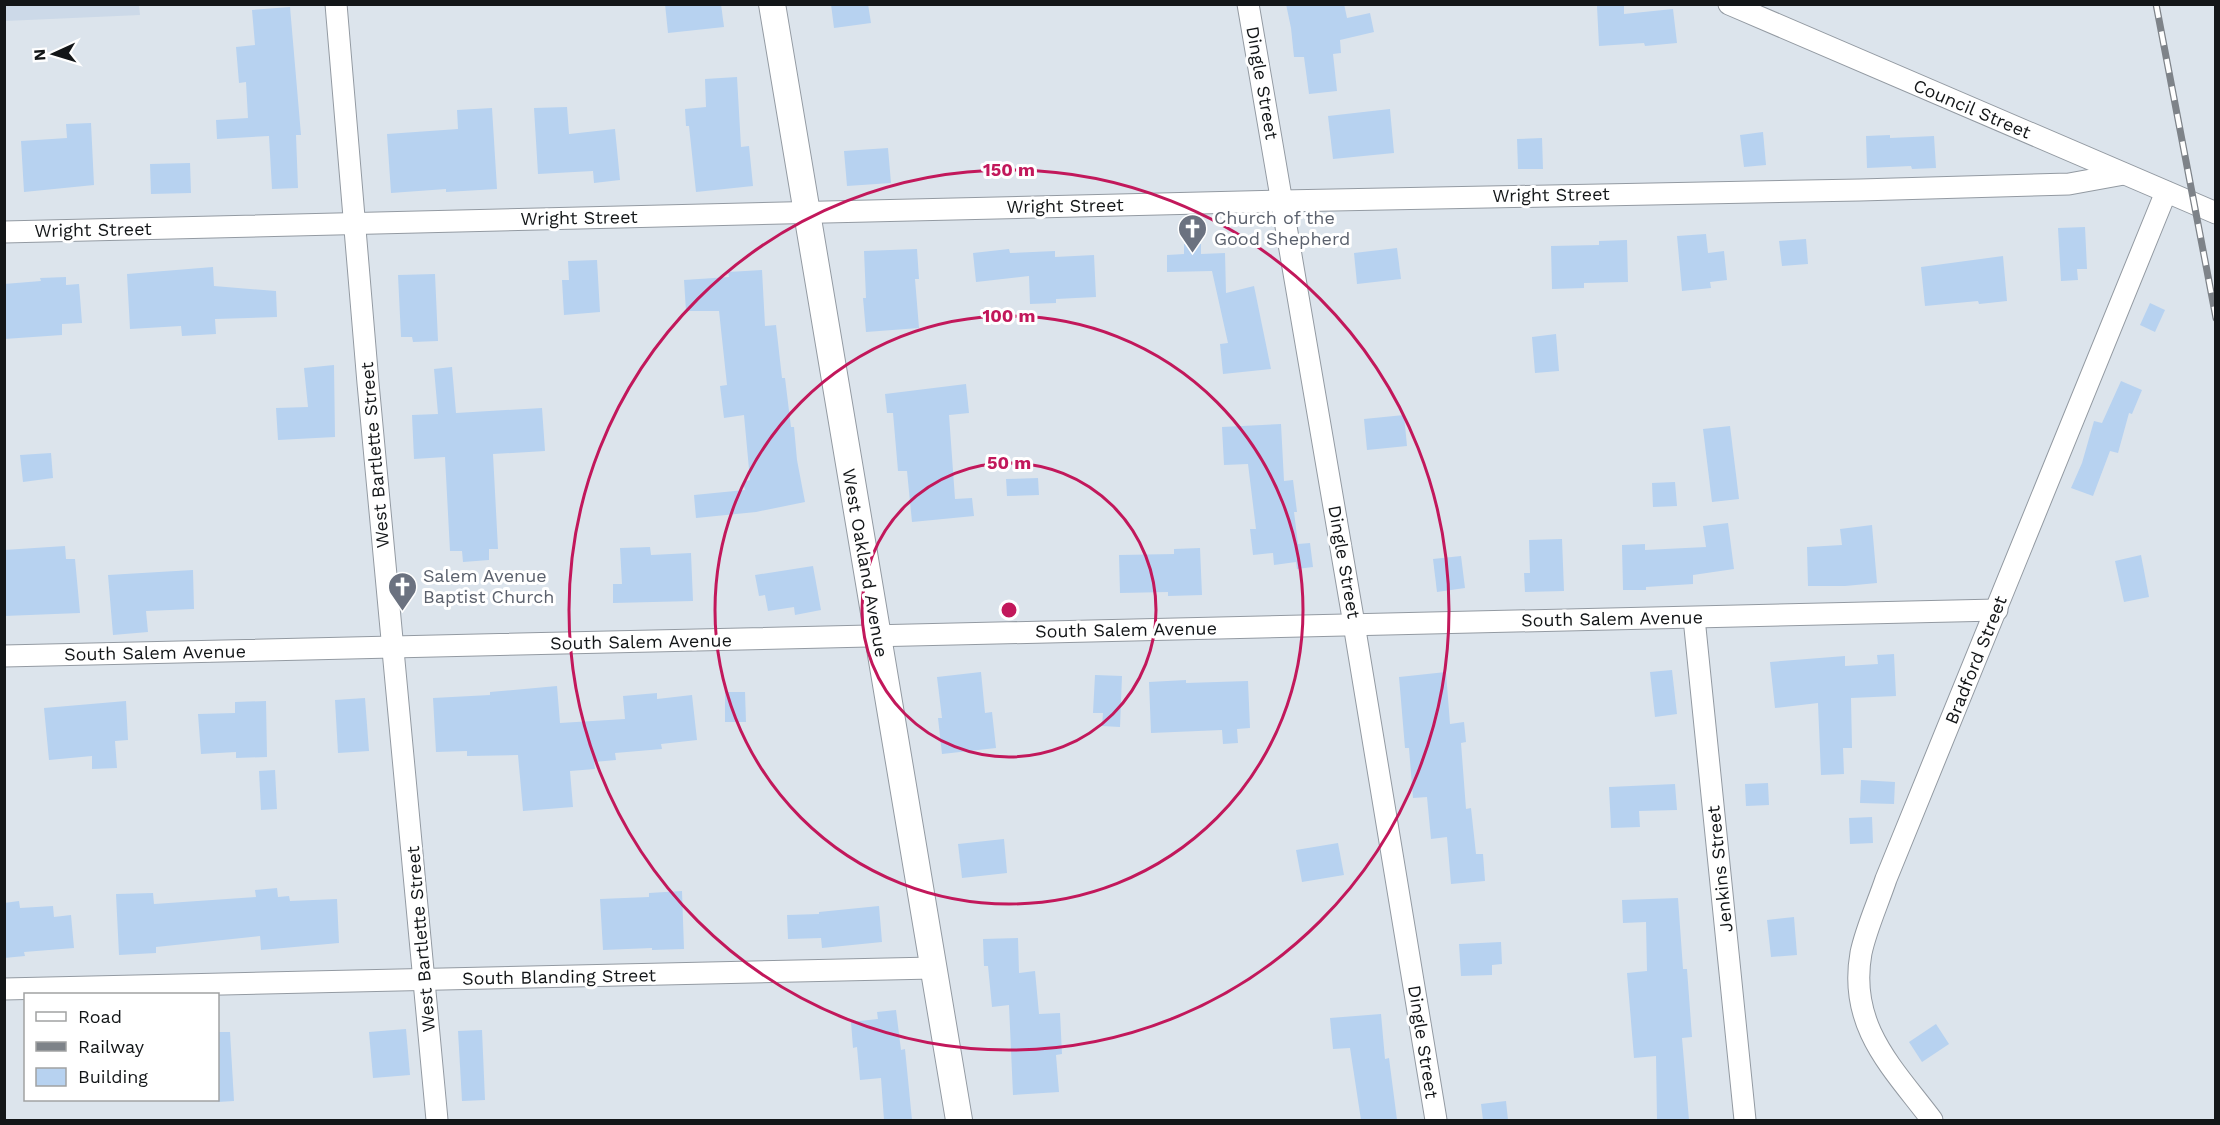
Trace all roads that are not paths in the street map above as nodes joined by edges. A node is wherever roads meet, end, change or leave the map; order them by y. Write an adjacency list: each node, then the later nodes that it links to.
1 (336, 4): 10 (street, West Bartlette Street)
2 (772, 4): 8 (street, West Oakland Avenue)
3 (1248, 4): 7 (street, Dingle Street)
4 (1729, 4): 5 (street, Council Street)
5 (2124, 174): 6 (street, Council Street); 7 (street, Wright Street)
6 (2166, 192): 9 (street, Council Street); 12 (street, Bradford Street)
7 (1282, 201): 8 (street, Wright Street); 14 (street, Dingle Street)
8 (806, 213): 10 (street, Wright Street); 15 (street, West Oakland Avenue)
9 (2216, 213)
10 (356, 224): 11 (street, Wright Street); 16 (street, West Bartlette Street)
11 (4, 232)
12 (1996, 610): 13 (street, South Salem Avenue); 25 (street, Bradford Street)
13 (1694, 618): 14 (street, South Salem Avenue); 24 (street, Jenkins Street)
14 (1354, 624): 15 (street, South Salem Avenue); 23 (street, Dingle Street)
15 (878, 636): 16 (street, South Salem Avenue); 18 (street, West Oakland Avenue)
16 (393, 648): 17 (street, South Salem Avenue); 19 (street, West Bartlette Street)
17 (4, 656)
18 (933, 968): 19 (street, South Blanding Street); 22 (street, West Oakland Avenue)
19 (425, 980): 20 (street, South Blanding Street); 21 (street, West Bartlette Street)
20 (4, 989)
21 (437, 1120)
22 (959, 1120)
23 (1436, 1120)
24 (1745, 1120)
25 (1932, 1120)

